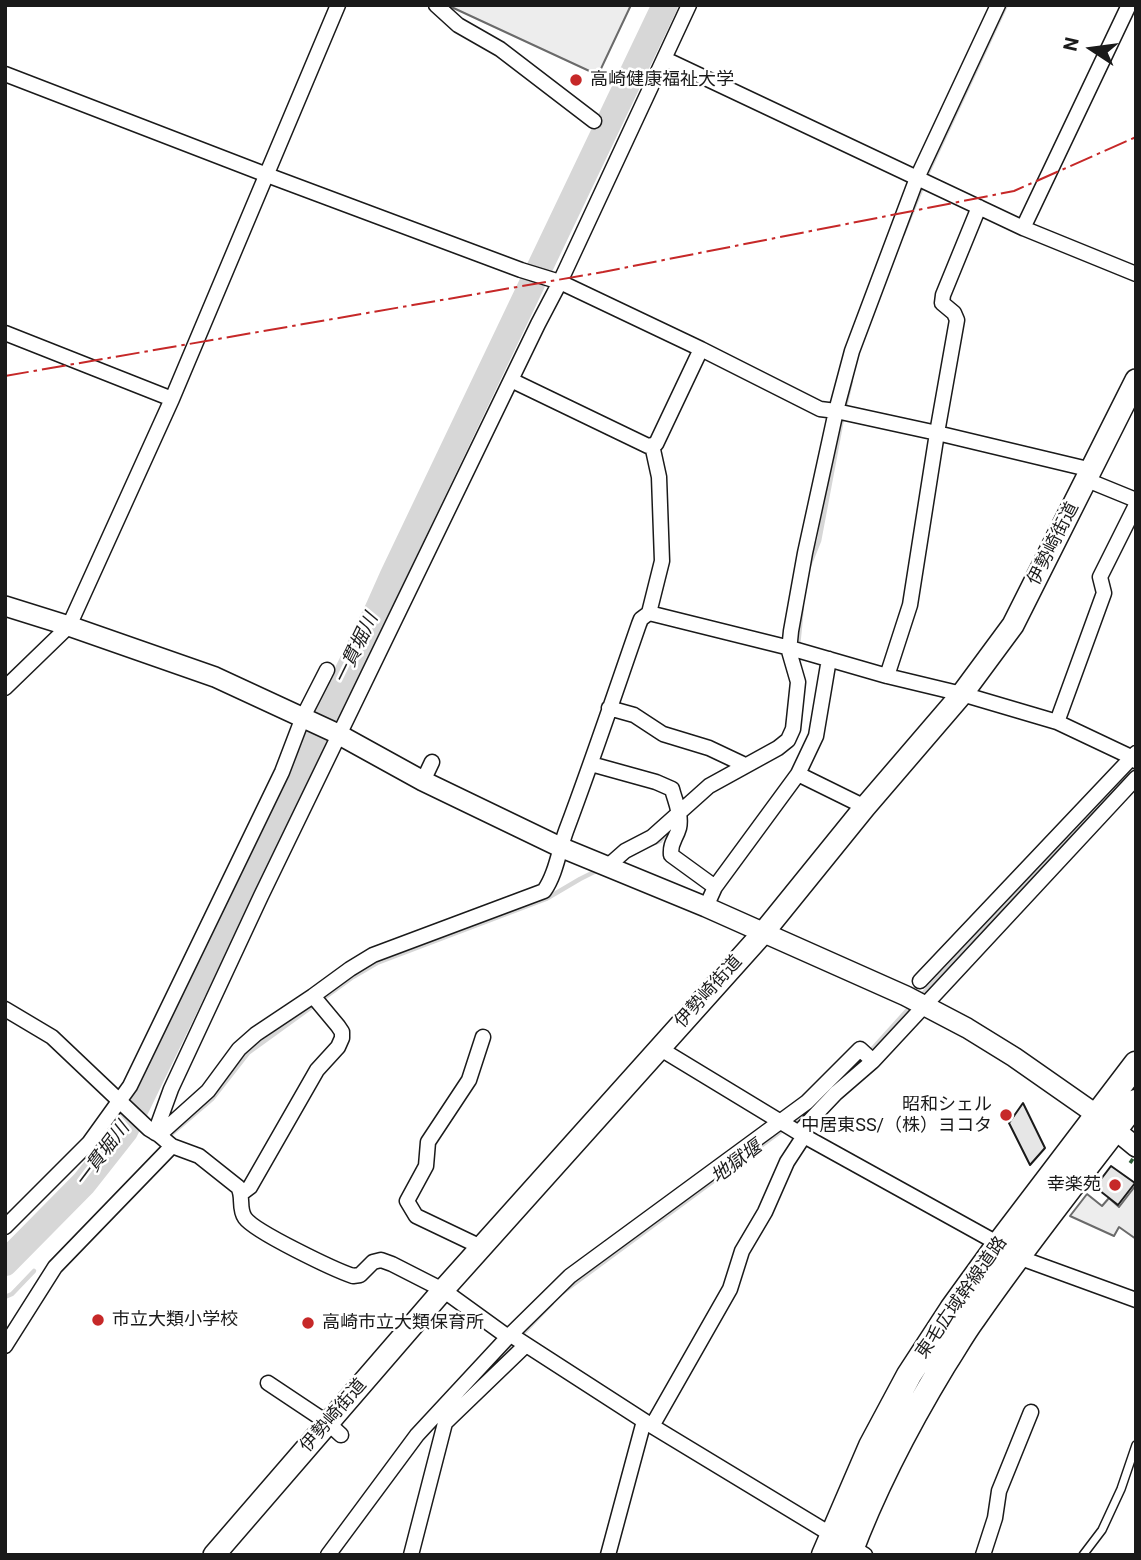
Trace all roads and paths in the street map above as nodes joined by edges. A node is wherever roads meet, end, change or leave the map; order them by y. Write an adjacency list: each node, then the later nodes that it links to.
1 (338, 5): 9 (street)
2 (436, 5): 8 (street)
3 (689, 5): 6 (street)
4 (998, 5): 10 (street)
5 (1129, 5): 12 (street)
6 (665, 59): 10 (street); 14 (street)
7 (5, 74): 9 (street)
8 (594, 121)
9 (267, 175): 14 (street); 19 (street)
10 (917, 178): 11 (street); 20 (street)
11 (979, 207): 12 (street); 21 (street)
12 (1023, 228): 13 (street)
13 (1136, 274)
14 (557, 281): 16 (street); 17 (street)
15 (5, 333): 19 (street)
16 (701, 349): 20 (street); 22 (street)
17 (511, 380): 22 (street); 37 (street)
18 (1136, 380): 23 (main road, 伊勢崎街道)
19 (172, 399): 27 (street)
20 (836, 411): 21 (street); 28 (street)
21 (937, 433): 23 (street); 31 (street)
22 (652, 445): 26 (street)
23 (1089, 475): 24 (street); 33 (main road, 伊勢崎街道)
24 (1136, 503): 36 (street)
25 (5, 607): 27 (street)
26 (649, 613): 28 (street); 34 (street)
27 (69, 626): 32 (street); 35 (street)
28 (790, 648): 29 (street); 41 (street)
29 (829, 659): 31 (street); 42 (street)
30 (327, 670): 35 (street)
31 (887, 676): 33 (street)
32 (5, 688)
33 (962, 694): 36 (street); 45 (main road, 伊勢崎街道)
34 (609, 708): 40 (street); 41 (street)
35 (305, 718): 37 (street); 61 (street)
36 (1057, 722): 38 (street)
37 (338, 734): 44 (street); 64 (street)
38 (1134, 757): 52 (street)
39 (432, 762): 44 (street)
40 (591, 764): 46 (street); 47 (street)
41 (745, 765): 46 (street)
42 (798, 774): 45 (street); 49 (street)
43 (1136, 778): 54 (street)
44 (423, 781): 47 (street)
45 (865, 807): 51 (main road, 伊勢崎街道)
46 (679, 812): 48 (street); 49 (street)
47 (560, 846): 48 (street); 53 (street)
48 (608, 866): 50 (street)
49 (715, 887): 50 (street)
50 (706, 907): 51 (street)
51 (763, 933): 54 (street); 57 (main road, 伊勢崎街道)
52 (920, 981)
53 (313, 996): 64 (street); 68 (street)
54 (925, 1007): 58 (street); 63 (street)
55 (5, 1009): 61 (street)
56 (483, 1037): 70 (street)
57 (659, 1048): 62 (street); 70 (main road, 伊勢崎街道)
58 (873, 1061): 62 (street); 65 (street)
59 (1136, 1064): 63 (highway, 東毛広域幹線道路)
60 (1136, 1102): 63 (highway, 東毛広域幹線道路)
61 (122, 1104): 64 (street); 69 (street)
62 (781, 1121): 65 (street); 74 (street)
63 (1106, 1122): 67 (street); 71 (highway, 東毛広域幹線道路)
64 (154, 1132): 66 (street)
65 (801, 1134): 71 (street); 79 (street)
66 (172, 1146): 68 (street); 76 (street)
67 (1136, 1147)
68 (242, 1193): 72 (street)
69 (5, 1227)
70 (481, 1247): 72 (main road, 伊勢崎街道)
71 (1008, 1251): 73 (street); 82 (highway, 東毛広域幹線道路)
72 (443, 1290): 74 (street); 80 (main road, 伊勢崎街道)
73 (1136, 1300)
74 (509, 1336): 75 (street); 84 (street)
75 (526, 1345): 79 (street); 85 (street)
76 (5, 1346)
77 (268, 1382): 80 (street)
78 (1031, 1412): 87 (street)
79 (648, 1424): 82 (street); 86 (street)
80 (334, 1429): 83 (main road, 伊勢崎街道)
81 (1136, 1445): 88 (lane)
82 (845, 1549)
83 (214, 1555)
84 (328, 1555)
85 (411, 1555)
86 (608, 1555)
87 (983, 1555)
88 (1083, 1555)

